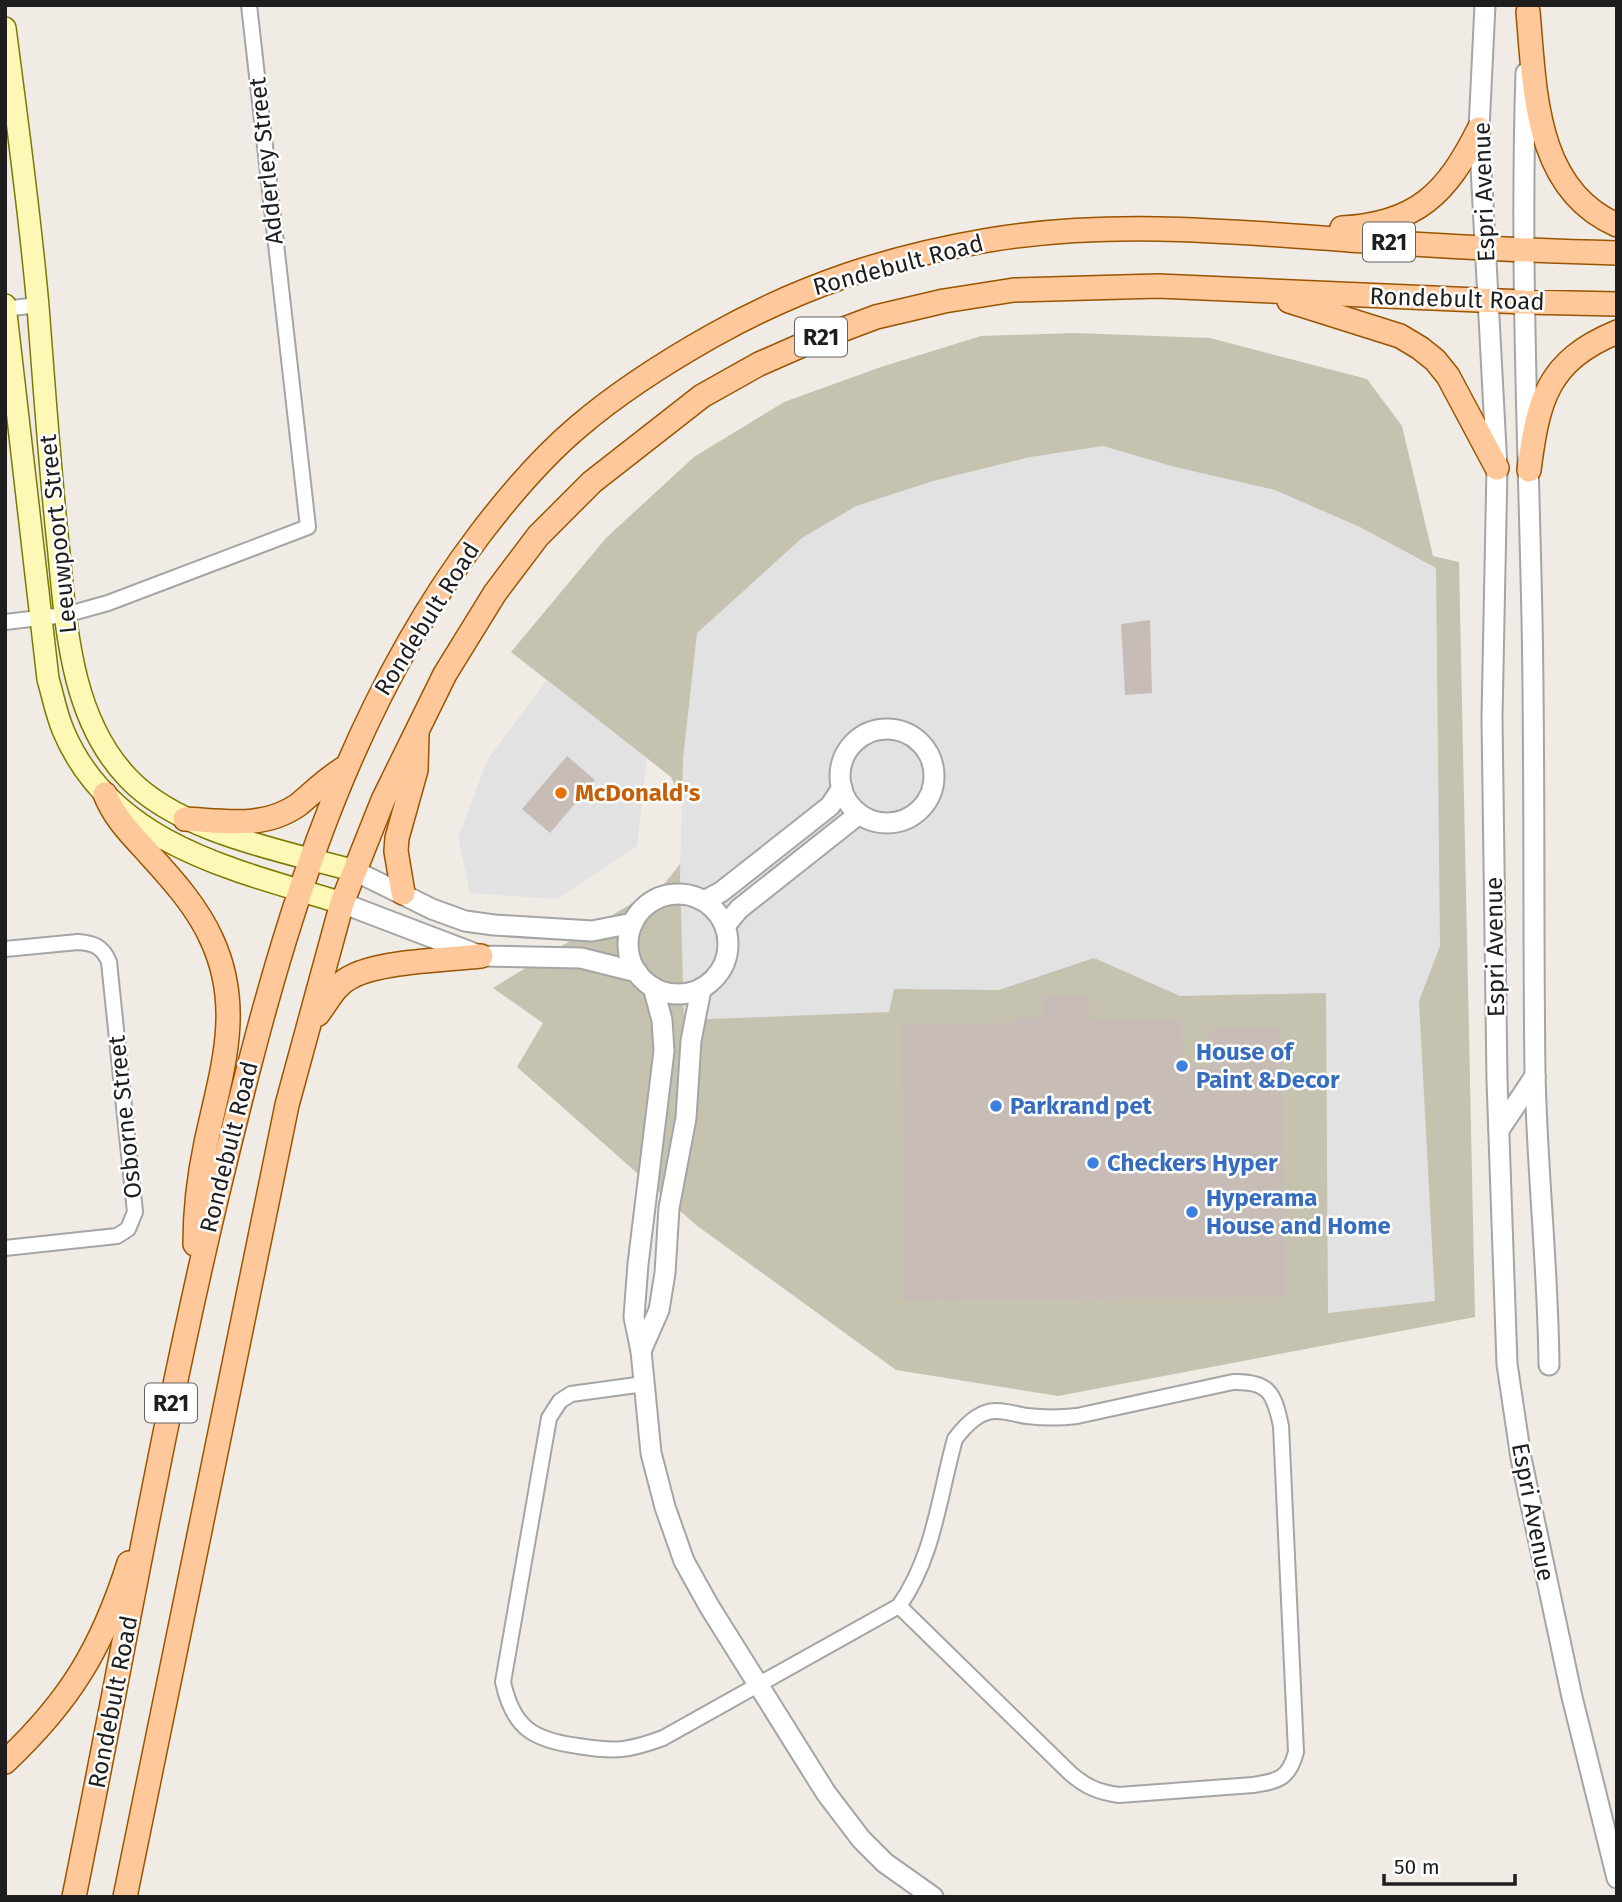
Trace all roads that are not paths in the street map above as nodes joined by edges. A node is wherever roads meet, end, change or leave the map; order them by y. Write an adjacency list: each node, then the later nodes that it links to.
1 (249, 5): 20 (street, Adderley Street)
2 (1485, 5): 5 (street, Espri Avenue)
3 (1528, 9): 6 (main road); 9 (street, Espri Avenue)
4 (5, 28): 15 (main road, Leeuwpoort Street)
5 (1479, 129): 7 (main road); 8 (street, Espri Avenue)
6 (1617, 225)
7 (1255, 233): 8 (main road, Rondebult Road / R21); 24 (main road, Rondebult Road / R21)
8 (1487, 250): 9 (main road, Rondebult Road / R21); 12 (street, Espri Avenue)
9 (1522, 251): 10 (main road, Rondebult Road / R21); 13 (street, Espri Avenue)
10 (1617, 253)
11 (1260, 291): 12 (main road, Rondebult Road / R21); 18 (main road); 23 (main road, Rondebult Road / R21)
12 (1488, 300): 13 (main road, Rondebult Road / R21); 18 (street, Espri Avenue)
13 (1524, 302): 14 (main road, Rondebult Road / R21); 19 (street, Espri Avenue)
14 (1617, 304)
15 (37, 305): 16 (street); 20 (main road, Leeuwpoort Street)
16 (5, 307): 21 (main road, Leeuwpoort Street)
17 (1617, 332): 19 (main road)
18 (1497, 468): 44 (street, Espri Avenue)
19 (1529, 470): 43 (street, Espri Avenue)
20 (65, 615): 21 (street); 28 (main road, Leeuwpoort Street)
21 (40, 617): 22 (street); 26 (main road, Leeuwpoort Street)
22 (5, 622)
23 (417, 728): 30 (main road, Rondebult Road / R21); 32 (main road)
24 (346, 767): 28 (main road); 29 (main road, Rondebult Road / R21)
25 (842, 788): 27 (street); 27 (street); 33 (street)
26 (104, 794): 31 (main road, Leeuwpoort Street); 46 (main road)
27 (859, 814): 36 (street)
28 (185, 818): 29 (main road, Leeuwpoort Street)
29 (310, 858): 30 (main road, Leeuwpoort Street); 31 (main road, Rondebult Road / R21)
30 (355, 871): 32 (street); 34 (main road, Rondebult Road / R21)
31 (299, 890): 34 (main road, Leeuwpoort Street); 46 (main road, Rondebult Road / R21)
32 (403, 893): 35 (street)
33 (704, 901): 35 (street); 36 (street)
34 (342, 903): 38 (street); 42 (main road, Rondebult Road / R21)
35 (633, 923): 39 (street)
36 (725, 926): 41 (street)
37 (5, 949): 45 (street, Osborne Street)
38 (481, 956): 39 (street); 42 (main road)
39 (636, 972): 40 (street)
40 (653, 988): 41 (street); 47 (street)
41 (701, 989): 47 (street)
42 (310, 1025): 56 (main road, Rondebult Road / R21)
43 (1535, 1076): 44 (street); 48 (street)
44 (1499, 1130): 54 (street, Espri Avenue)
45 (5, 1248)
46 (196, 1282): 50 (main road, Rondebult Road / R21)
47 (641, 1352): 49 (street)
48 (1549, 1365)
49 (644, 1384): 52 (street); 52 (street)
50 (158, 1468): 53 (main road); 55 (main road, Rondebult Road / R21)
51 (899, 1606): 51 (street); 52 (street)
52 (759, 1685): 57 (street)
53 (5, 1762)
54 (1617, 1878)
55 (74, 1897)
56 (125, 1897)
57 (933, 1897)

